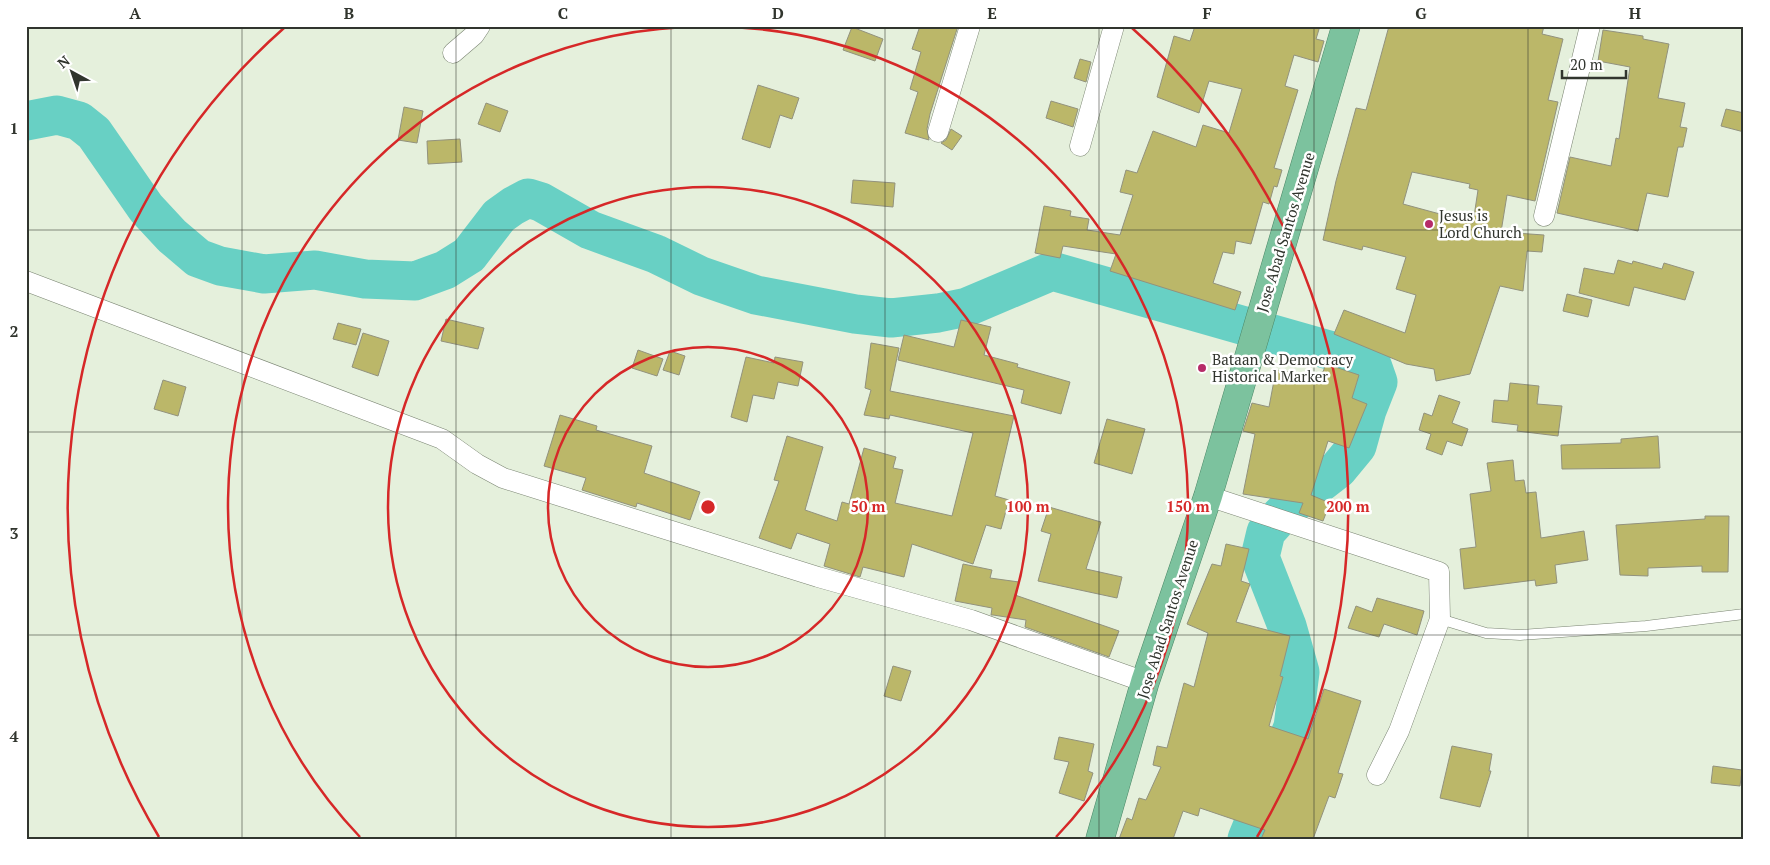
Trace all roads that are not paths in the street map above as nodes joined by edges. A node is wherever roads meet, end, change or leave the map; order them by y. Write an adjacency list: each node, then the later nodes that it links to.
1 (480, 26): 6 (street)
2 (970, 26): 7 (street)
3 (1114, 26): 8 (street)
4 (1346, 26): 11 (highway, Jose Abad Santos Avenue)
5 (1590, 26): 9 (street)
6 (453, 53)
7 (938, 132)
8 (1080, 146)
9 (1544, 216)
10 (26, 281): 14 (street)
11 (1208, 496): 13 (street); 14 (highway, Jose Abad Santos Avenue)
12 (1744, 614): 13 (lane)
13 (1440, 619): 15 (street)
14 (1145, 682): 16 (highway, Jose Abad Santos Avenue)
15 (1376, 775)
16 (1100, 839)

